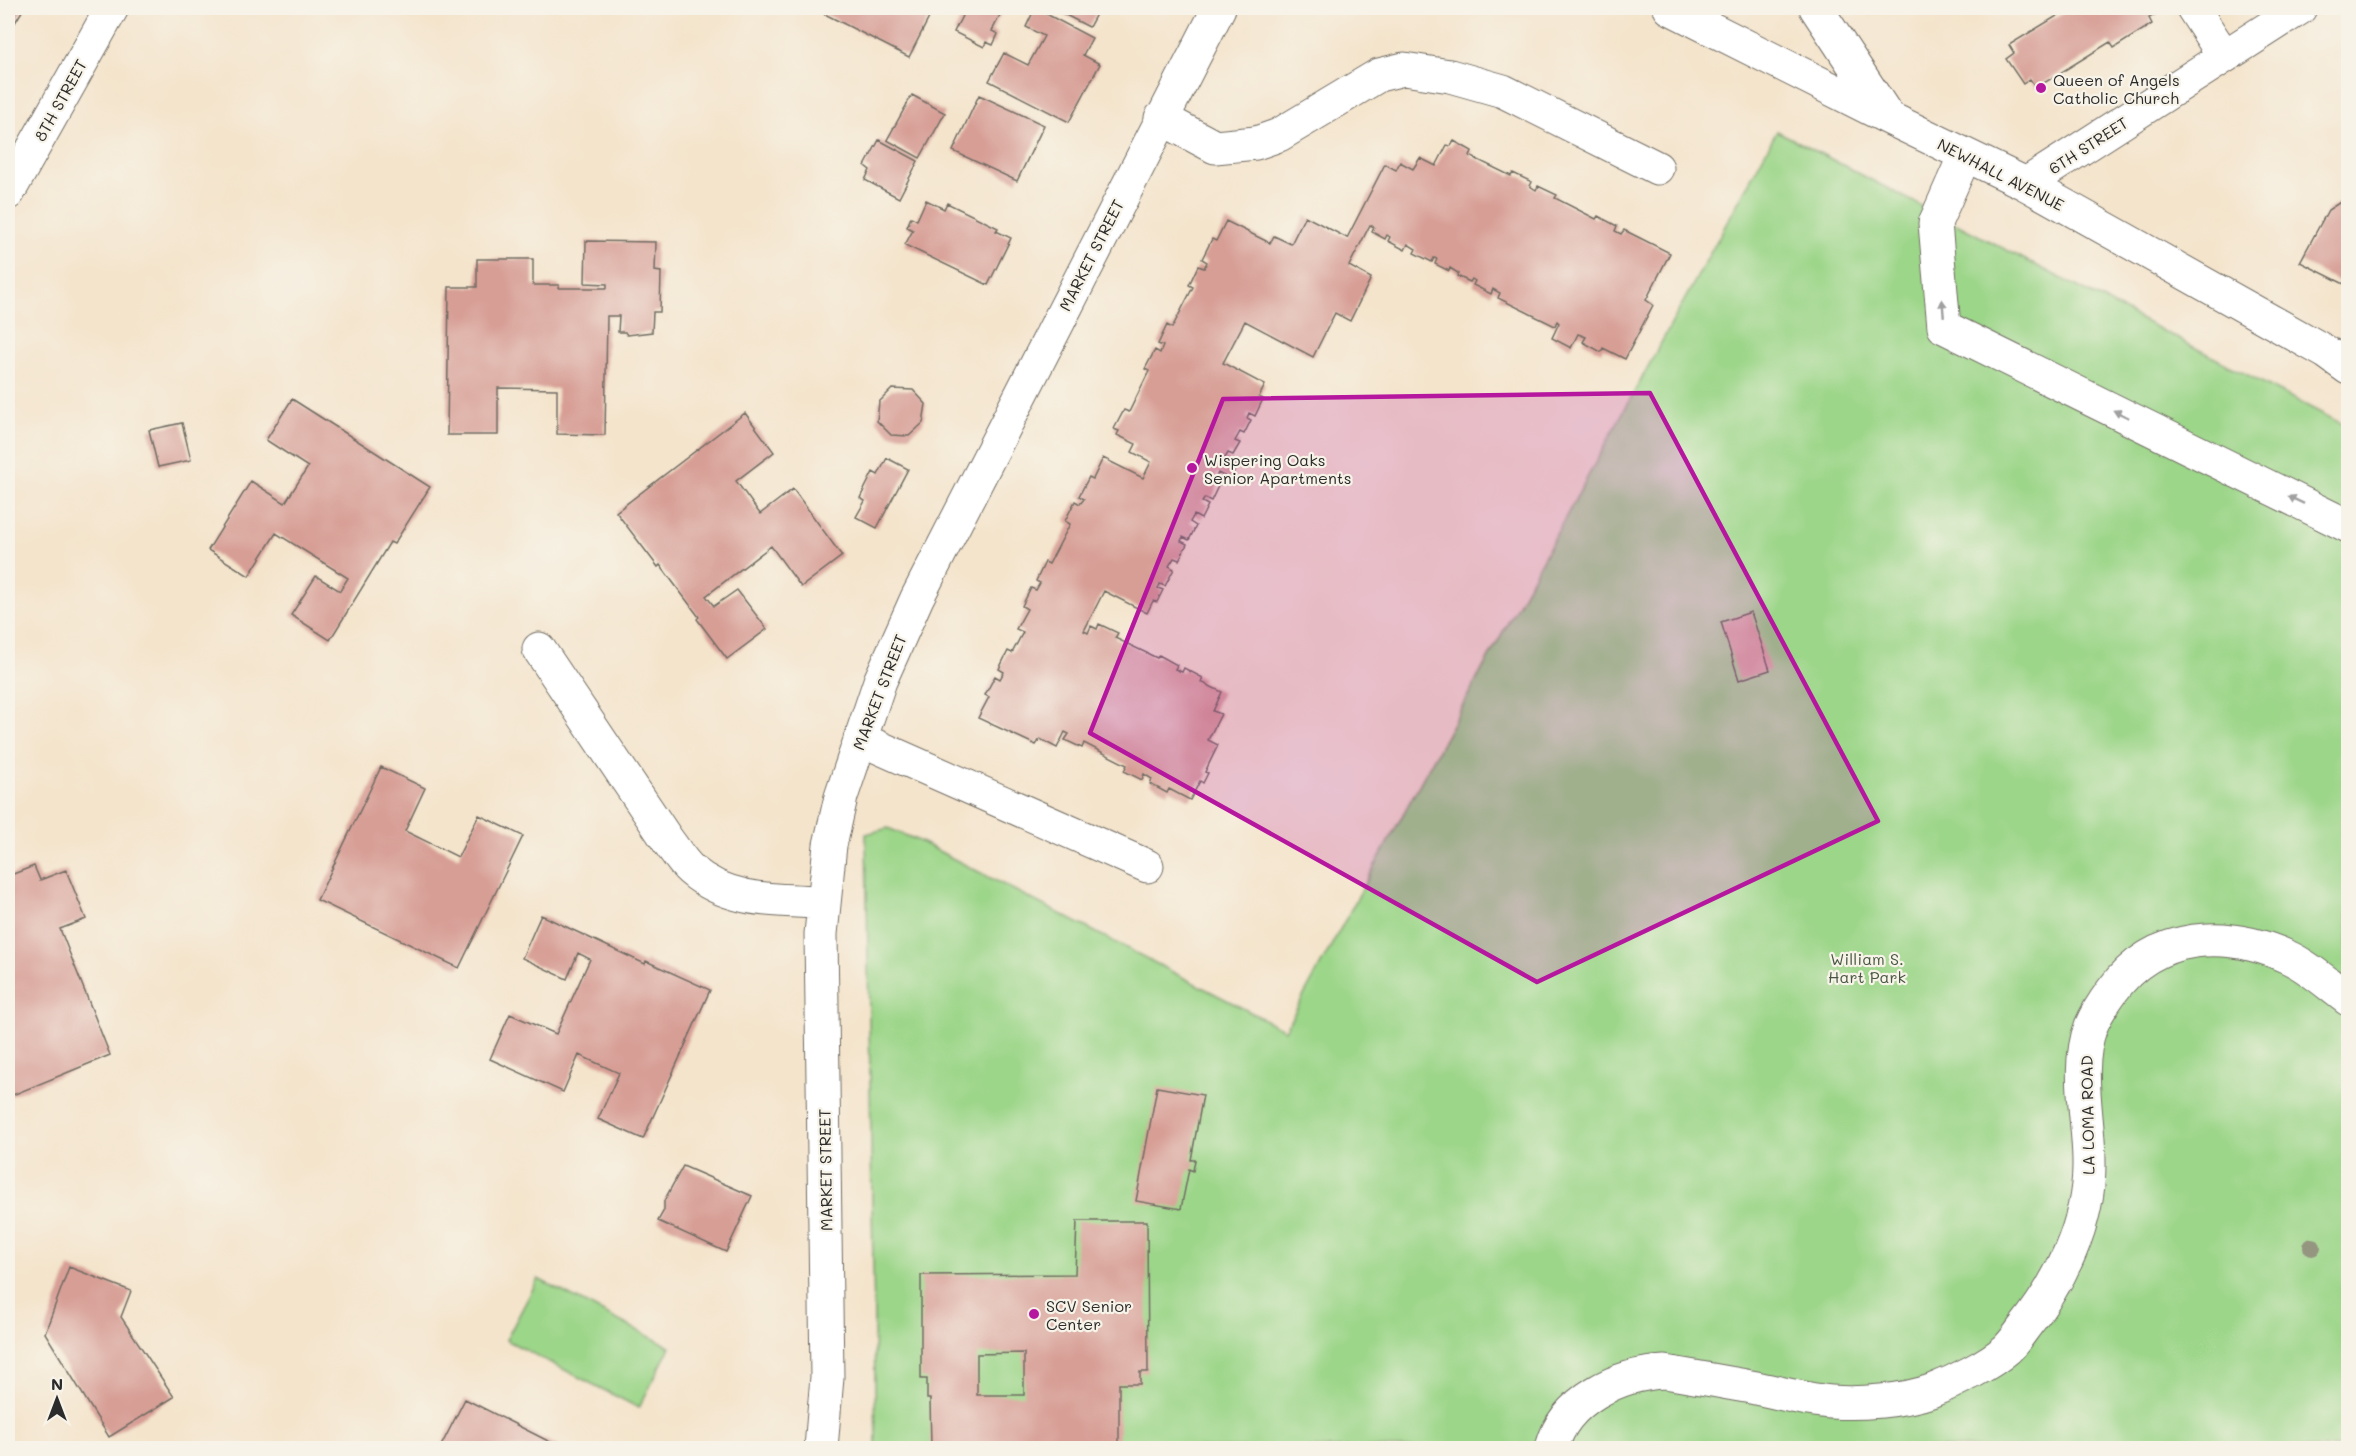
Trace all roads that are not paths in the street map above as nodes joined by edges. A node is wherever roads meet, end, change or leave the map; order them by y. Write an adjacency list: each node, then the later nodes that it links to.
1 (112, 8): 13 (street, 8TH STREET)
2 (1219, 8): 8 (street, MARKET STREET)
3 (1670, 8): 9 (street, NEWHALL AVENUE)
4 (1816, 8): 9 (street)
5 (2193, 8): 7 (street)
6 (2300, 8): 7 (street, 6TH STREET)
7 (2224, 56): 12 (street, 6TH STREET)
8 (1161, 118): 11 (street); 17 (street, MARKET STREET)
9 (1889, 118): 10 (street, NEWHALL AVENUE)
10 (1965, 155): 12 (street, NEWHALL AVENUE); 15 (street, one-way to 10)
11 (1657, 168)
12 (2026, 184): 14 (street, NEWHALL AVENUE)
13 (8, 193)
14 (2341, 360)
15 (2349, 526)
16 (539, 649): 19 (street)
17 (860, 739): 18 (street); 19 (street, MARKET STREET)
18 (1147, 866)
19 (823, 902): 21 (street, MARKET STREET)
20 (2349, 999): 22 (street, LA LOMA ROAD)
21 (821, 1449)
22 (1552, 1449)

